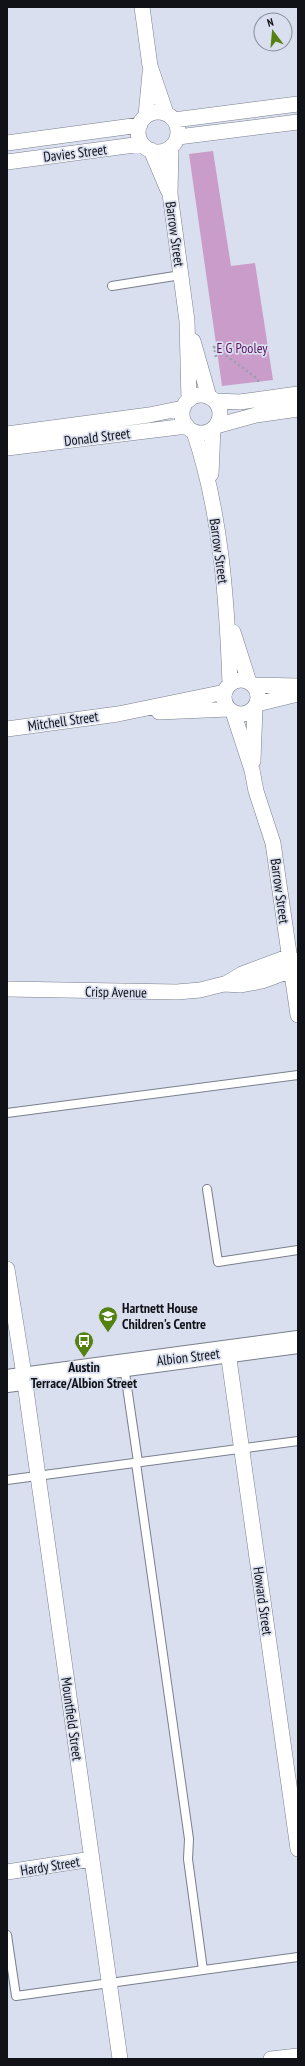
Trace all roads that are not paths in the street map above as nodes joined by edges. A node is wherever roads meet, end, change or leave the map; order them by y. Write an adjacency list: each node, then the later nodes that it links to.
1 (142, 7): 2 (street)
2 (150, 66): 4 (street); 5 (street)
3 (298, 104): 4 (street)
4 (170, 117): 5 (street); 7 (street)
5 (143, 120): 8 (street, Davies Street); 9 (street)
6 (298, 122): 7 (street)
7 (174, 142): 9 (street); 11 (street, Barrow Street)
8 (7, 143)
9 (147, 147): 10 (street, Davies Street); 11 (street, Barrow Street)
10 (7, 162)
11 (170, 194): 12 (street, Barrow Street)
12 (181, 274): 13 (lane); 14 (street, Barrow Street)
13 (112, 286)
14 (187, 321): 16 (street, Barrow Street); 17 (street, Barrow Street)
15 (298, 394): 16 (street)
16 (212, 399): 17 (street); 19 (street)
17 (186, 404): 20 (street); 21 (street, Donald Street)
18 (298, 409): 19 (street)
19 (214, 428): 20 (street); 23 (street, Barrow Street)
20 (190, 429): 22 (street, Donald Street); 23 (street, Barrow Street)
21 (7, 434)
22 (7, 448)
23 (210, 483): 24 (street, Barrow Street)
24 (229, 620): 25 (street, Barrow Street); 27 (street, Barrow Street)
25 (251, 683): 26 (street); 27 (street); 29 (street)
26 (298, 686)
27 (228, 688): 30 (street); 31 (street, Mitchell Street)
28 (298, 694): 29 (street)
29 (256, 706): 30 (street); 33 (street, Barrow Street)
30 (231, 711): 31 (street, Mitchell Street); 33 (street, Barrow Street)
31 (118, 714): 32 (street, Mitchell Street)
32 (7, 729)
33 (252, 770): 34 (street, Barrow Street)
34 (291, 963): 35 (street, Crisp Avenue); 36 (street, Barrow Street)
35 (7, 989)
36 (298, 1015)
37 (298, 1075): 38 (lane)
38 (7, 1113)
39 (207, 1189): 40 (lane)
40 (298, 1250)
41 (7, 1269): 45 (street, Mountfield Street)
42 (298, 1342): 43 (street, Albion Street)
43 (228, 1352): 44 (street, Albion Street); 47 (street, Howard Street)
44 (124, 1366): 45 (street, Albion Street); 48 (lane)
45 (15, 1380): 49 (street, Mountfield Street)
46 (298, 1441): 47 (lane)
47 (242, 1449): 48 (lane); 51 (street, Howard Street)
48 (137, 1462): 49 (lane); 56 (lane)
49 (38, 1476): 50 (lane); 52 (street, Mountfield Street)
50 (7, 1480)
51 (298, 1849)
52 (92, 1859): 53 (street, Hardy Street); 58 (street, Mountfield Street)
53 (7, 1872)
54 (7, 1935): 57 (lane)
55 (298, 1957): 56 (lane)
56 (203, 1970): 58 (lane)
57 (10, 1978): 58 (lane)
58 (110, 1983): 60 (street, Mountfield Street)
59 (292, 2057): 61 (street)
60 (120, 2059)
61 (271, 2059)

